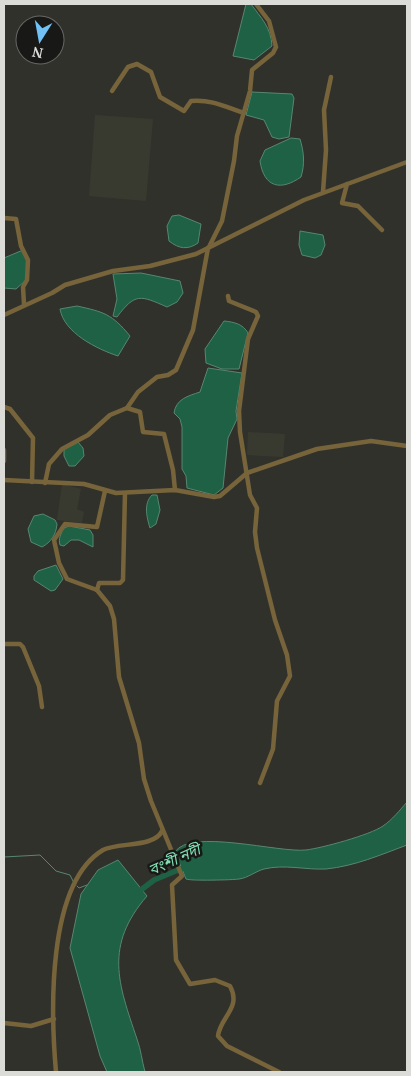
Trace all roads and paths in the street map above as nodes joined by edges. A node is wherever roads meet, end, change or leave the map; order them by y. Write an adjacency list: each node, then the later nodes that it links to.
1 (256, 4): 4 (street)
2 (331, 77): 7 (street)
3 (112, 91): 4 (street)
4 (244, 113): 10 (street)
5 (407, 162): 6 (street)
6 (347, 184): 7 (street); 9 (street)
7 (323, 192): 10 (street)
8 (4, 218): 12 (street)
9 (382, 230)
10 (209, 247): 12 (street); 15 (street)
11 (228, 296): 19 (street)
12 (24, 304): 13 (street)
13 (4, 315)
14 (4, 407): 21 (street)
15 (127, 408): 22 (street); 23 (street)
16 (407, 446): 19 (street)
17 (4, 450): 18 (street)
18 (4, 461)
19 (247, 473): 23 (street); 29 (street)
20 (4, 481): 21 (street)
21 (32, 482): 22 (street)
22 (45, 483): 24 (street)
23 (175, 490): 25 (street)
24 (106, 491): 25 (street); 26 (street)
25 (125, 493): 26 (street)
26 (97, 590): 30 (street)
27 (4, 644): 28 (street)
28 (42, 706)
29 (260, 783)
30 (162, 831): 31 (street); 34 (street)
31 (54, 1019): 32 (street); 33 (street)
32 (4, 1023)
33 (56, 1072)
34 (279, 1072)

